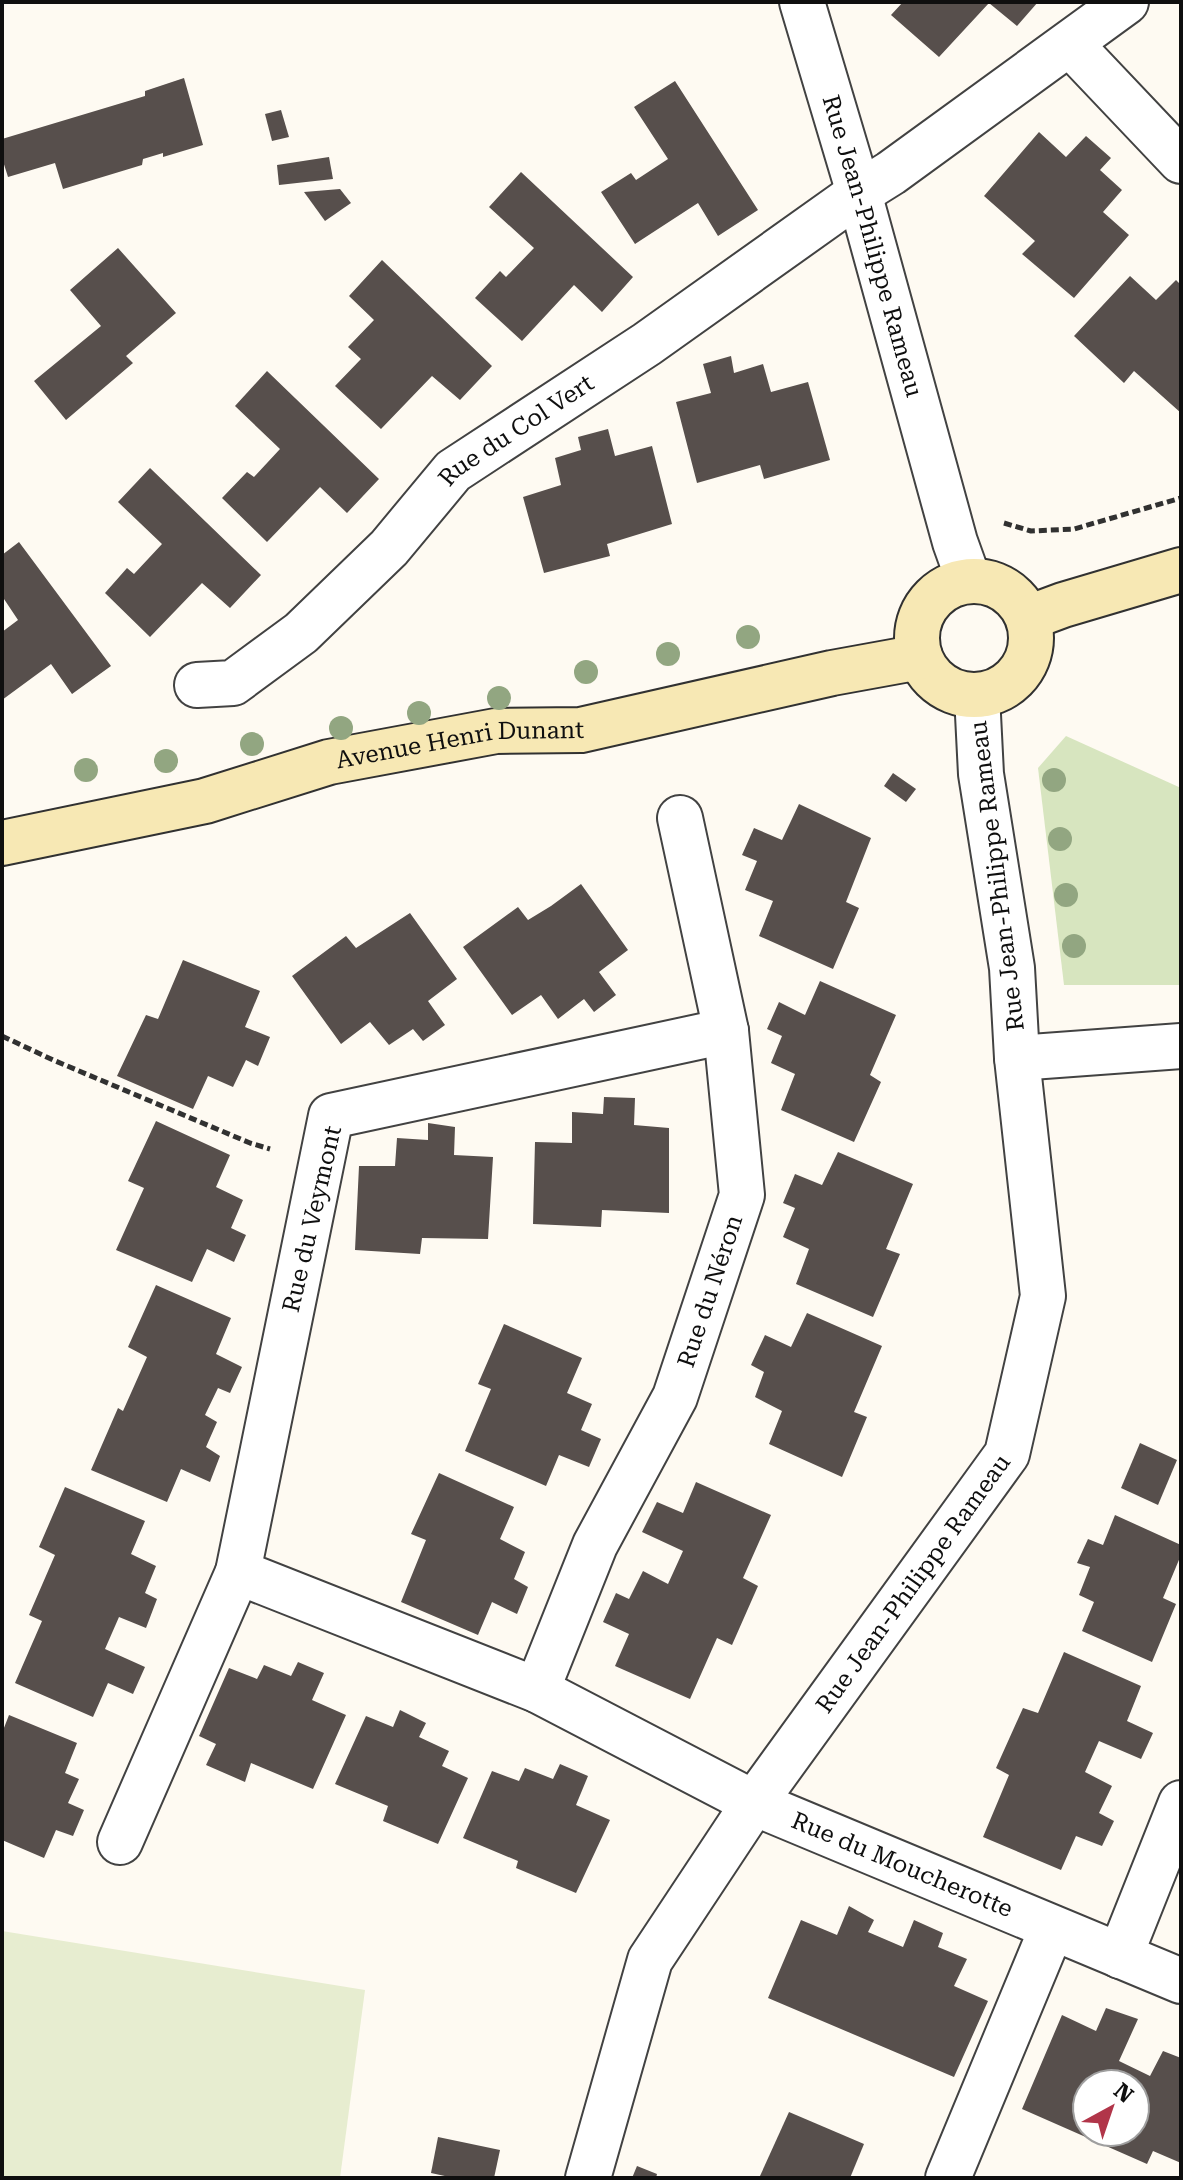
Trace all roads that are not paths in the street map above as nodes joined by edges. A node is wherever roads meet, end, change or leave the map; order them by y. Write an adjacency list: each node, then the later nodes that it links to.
1 (802, 2): 5 (street, Rue Jean-Philippe Rameau)
2 (1126, 2): 3 (street, Rue du Col Vert)
3 (1070, 44): 4 (street); 5 (street, Rue du Col Vert)
4 (1181, 161)
5 (859, 193): 7 (street, Rue Jean-Philippe Rameau); 10 (street, Rue du Col Vert)
6 (1181, 570): 8 (main road)
7 (969, 581): 8 (main road); 9 (main road)
8 (1028, 618): 11 (main road)
9 (920, 657): 11 (main road); 13 (main road, Avenue Henri Dunant)
10 (197, 685)
11 (977, 695): 16 (street, Rue Jean-Philippe Rameau)
12 (680, 818): 14 (street, Rue du Néron)
13 (2, 843)
14 (726, 1031): 17 (street, Rue du Veymont); 18 (street, Rue du Néron)
15 (1181, 1046): 16 (street)
16 (1017, 1058): 19 (street, Rue Jean-Philippe Rameau)
17 (238, 1572): 18 (street); 21 (street, Rue du Veymont)
18 (537, 1690): 19 (street)
19 (754, 1803): 22 (street, Rue du Moucherotte); 25 (street, Rue Jean-Philippe Rameau)
20 (1181, 1803): 23 (street)
21 (120, 1842)
22 (1052, 1928): 23 (street, Rue du Moucherotte); 26 (street)
23 (1120, 1956): 24 (street, Rue du Moucherotte)
24 (1181, 1981)
25 (588, 2178)
26 (948, 2178)

